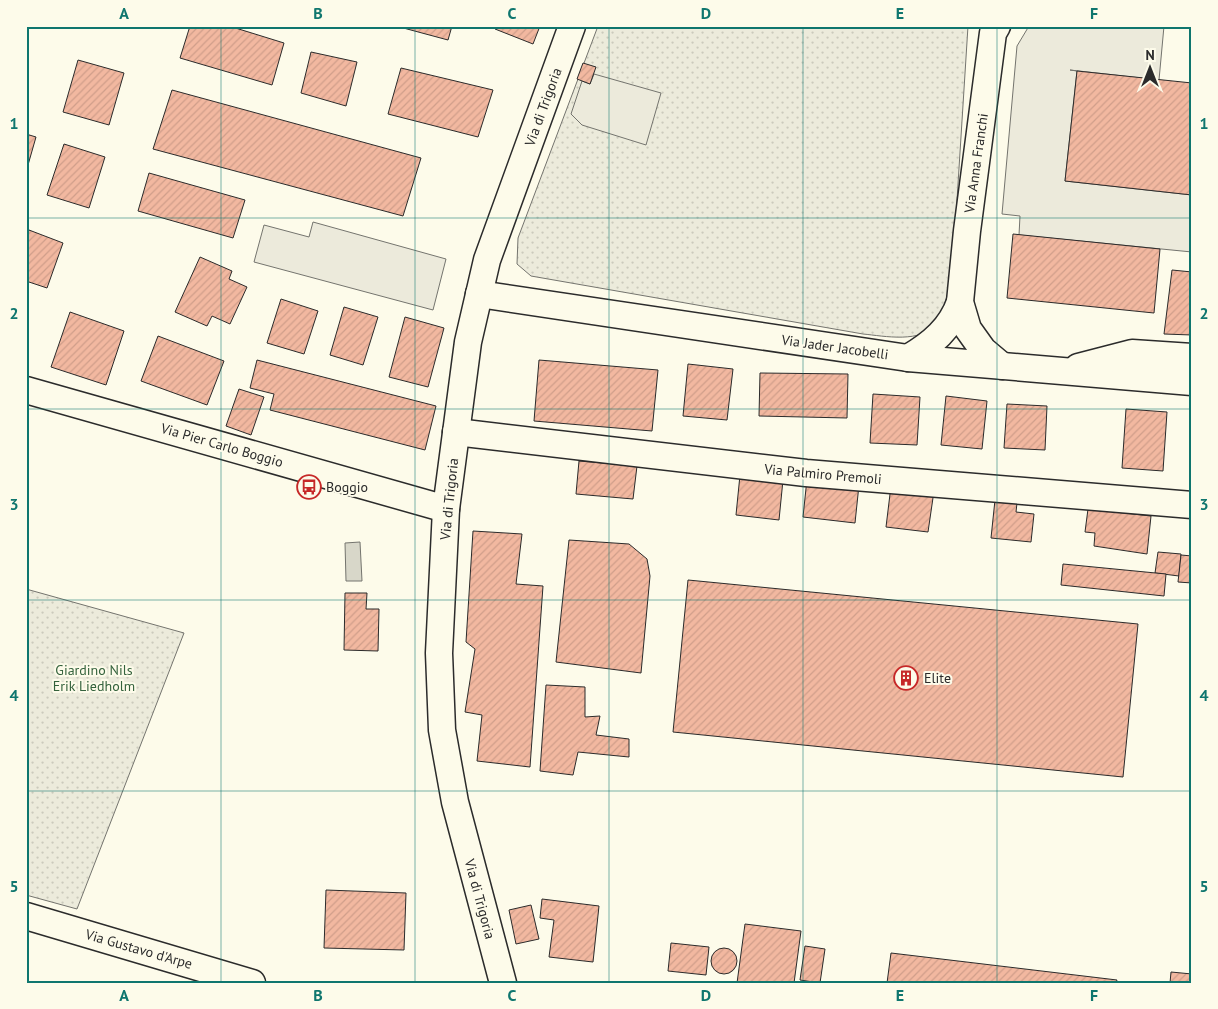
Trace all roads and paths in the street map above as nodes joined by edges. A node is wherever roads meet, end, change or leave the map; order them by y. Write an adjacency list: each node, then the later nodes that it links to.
1 (572, 26): 3 (street, Via di Trigoria)
2 (994, 28): 4 (street, Via Anna Franchi)
3 (479, 294): 6 (street, Via Jader Jacobelli); 11 (street, Via di Trigoria)
4 (960, 302): 6 (street, Via Anna Franchi); 7 (street, Via Anna Franchi)
5 (1192, 357): 8 (street)
6 (908, 358): 7 (street, Via Jader Jacobelli)
7 (1002, 366): 8 (street, Via Jader Jacobelli)
8 (1063, 371): 9 (street, Via Jader Jacobelli)
9 (1192, 382)
10 (26, 390): 13 (street, Via Pier Carlo Boggio)
11 (456, 432): 12 (street, Via Palmiro Premoli); 13 (street, Via di Trigoria)
12 (1192, 505)
13 (446, 509): 15 (street, Via di Trigoria)
14 (26, 916): 16 (street, Via Gustavo d'Arpe)
15 (502, 982)
16 (252, 983)

